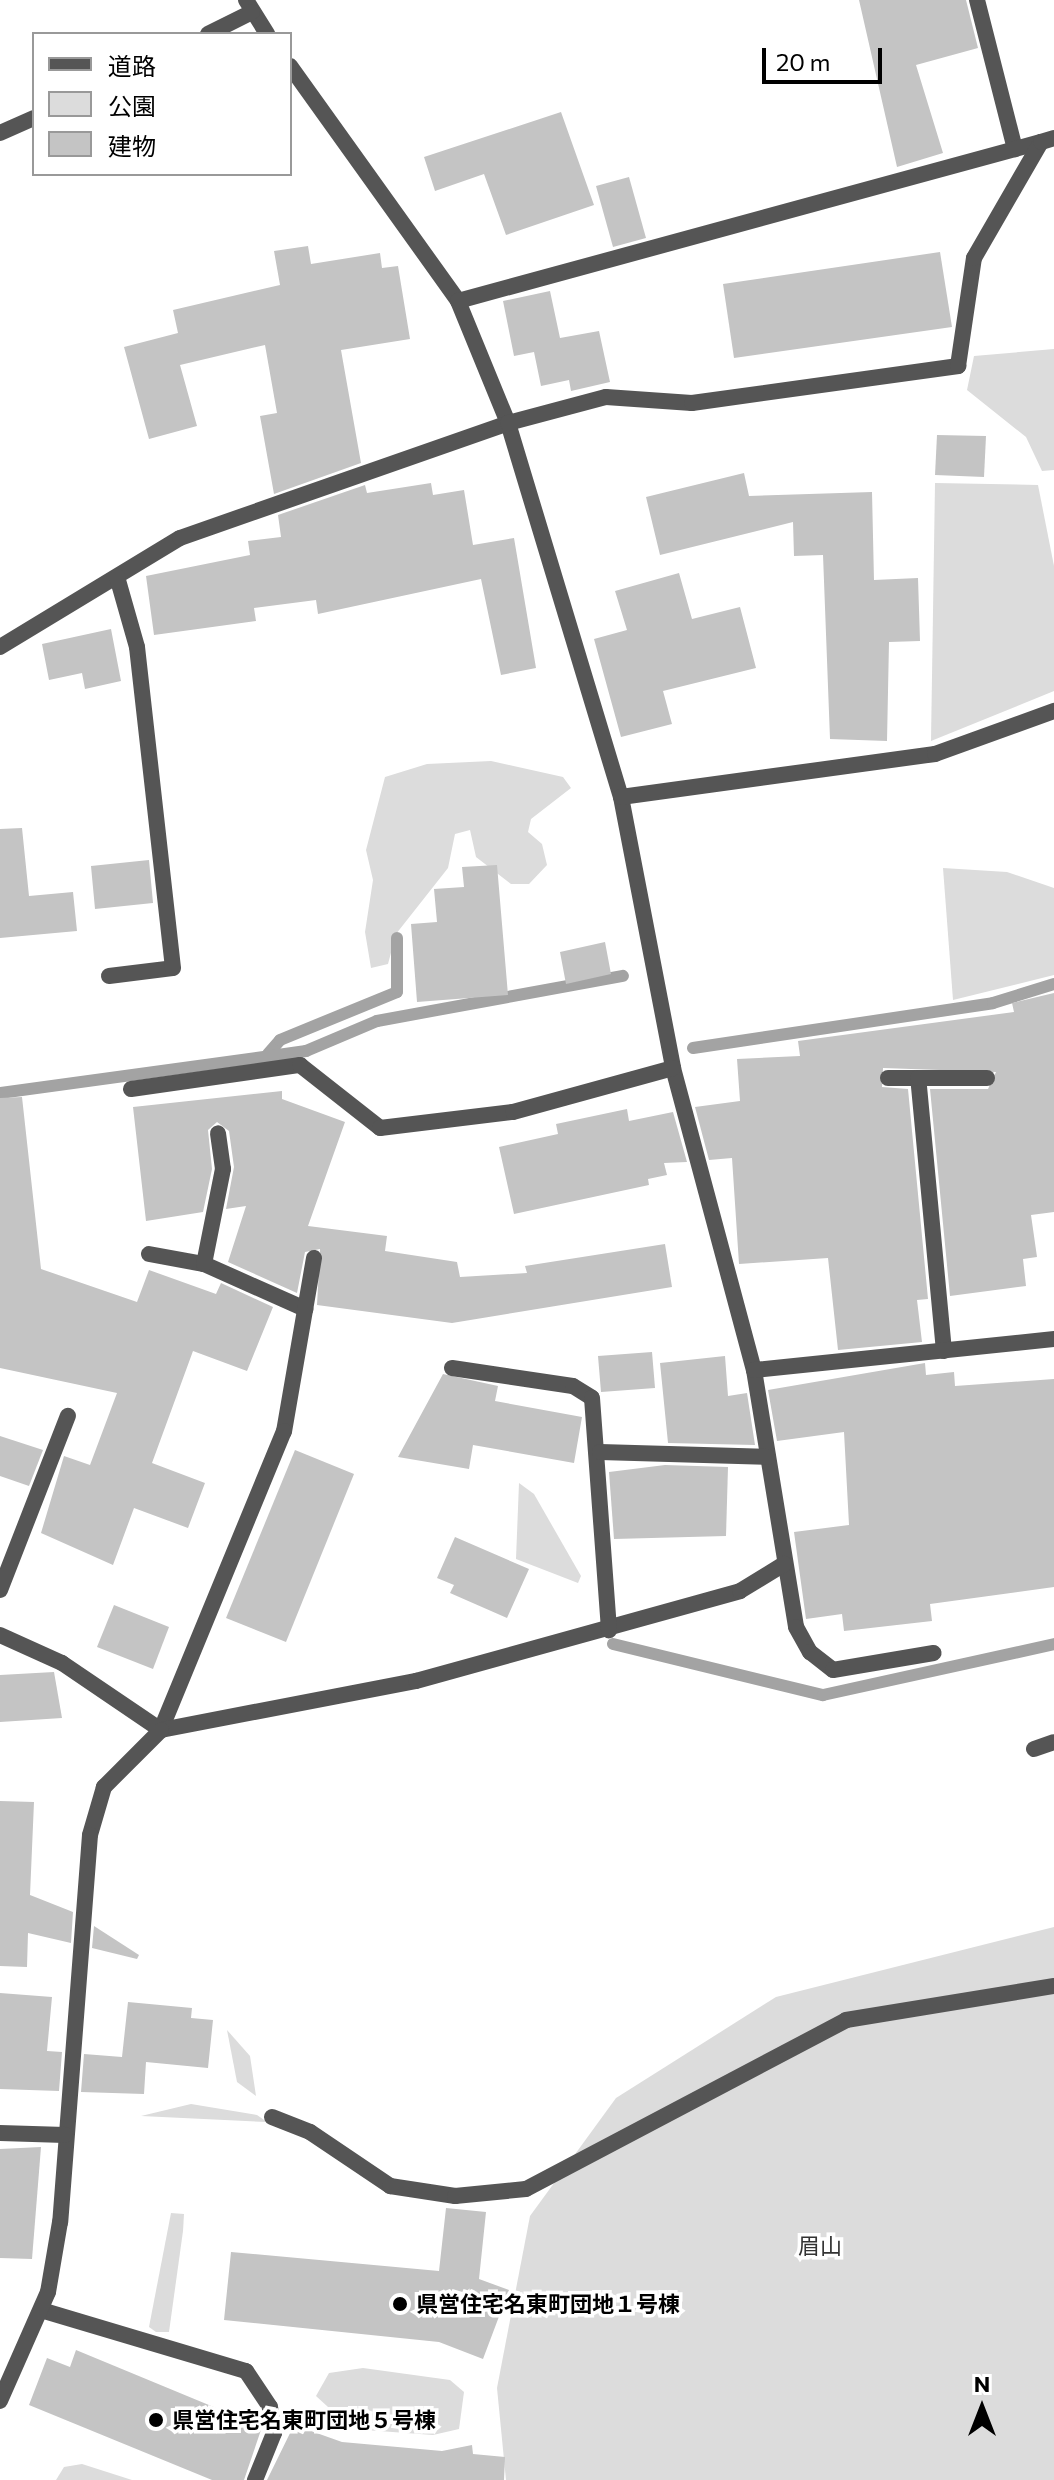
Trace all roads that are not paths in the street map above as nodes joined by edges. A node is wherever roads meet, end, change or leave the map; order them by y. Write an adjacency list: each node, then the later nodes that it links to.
1 (977, 0): 9 (street)
2 (249, 6): 3 (street); 4 (street)
3 (211, 32)
4 (266, 32)
5 (292, 69): 10 (street)
6 (32, 119): 7 (street)
7 (0, 133)
8 (1047, 140): 9 (street); 11 (street)
9 (1015, 149): 10 (street)
10 (458, 301): 11 (street)
11 (508, 423): 12 (street); 15 (street)
12 (117, 577): 13 (street); 16 (street)
13 (0, 647)
14 (1054, 711): 15 (street)
15 (621, 797): 17 (street)
16 (109, 976)
17 (673, 1068): 21 (street); 30 (street)
18 (888, 1078): 19 (street)
19 (918, 1078): 20 (street); 28 (street)
20 (987, 1078)
21 (131, 1089)
22 (218, 1133): 25 (street)
23 (149, 1254): 25 (street)
24 (314, 1258): 26 (street)
25 (204, 1264): 26 (street)
26 (305, 1309): 39 (street)
27 (1054, 1339): 28 (street)
28 (944, 1351): 30 (street)
29 (452, 1368): 32 (street)
30 (754, 1370): 33 (street)
31 (68, 1416): 35 (street)
32 (600, 1452): 33 (street); 36 (street)
33 (768, 1457): 34 (street)
34 (784, 1564): 36 (street); 38 (street)
35 (0, 1590)
36 (609, 1630): 39 (street)
37 (0, 1635): 39 (street)
38 (934, 1653)
39 (161, 1730): 45 (street)
40 (1054, 1742): 41 (street)
41 (1034, 1749)
42 (1054, 1986): 43 (street)
43 (272, 2117)
44 (0, 2133): 45 (street)
45 (65, 2135): 46 (street)
46 (41, 2310): 47 (street); 48 (street)
47 (0, 2401)
48 (255, 2480)

